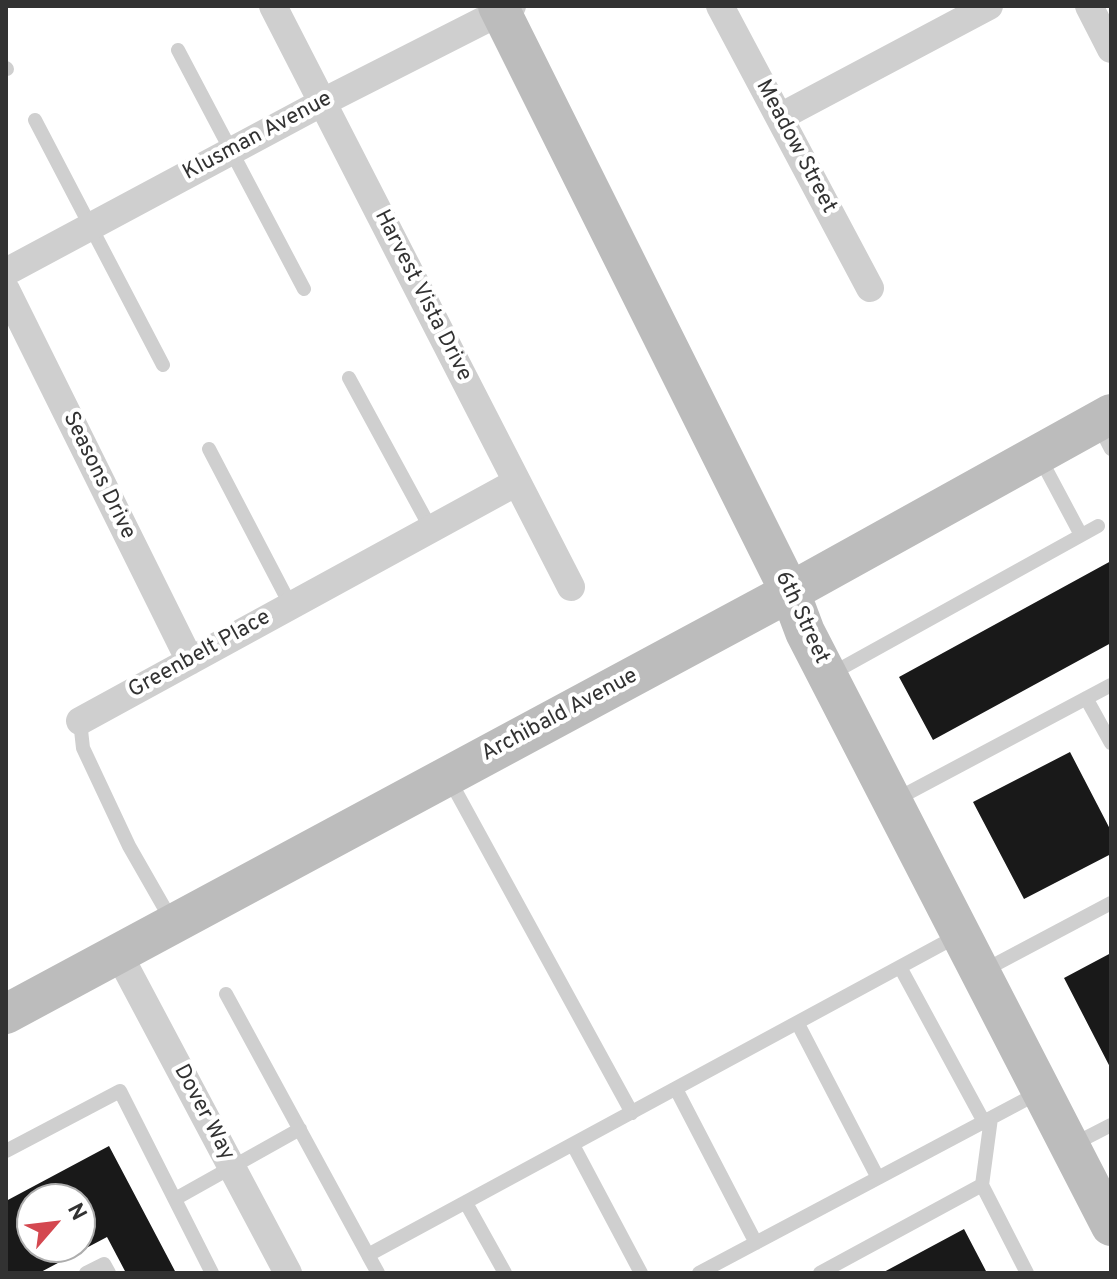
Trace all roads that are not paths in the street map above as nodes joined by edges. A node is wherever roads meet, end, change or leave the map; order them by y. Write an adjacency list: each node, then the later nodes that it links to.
1 (273, 6): 8 (street, Harvest Vista Drive)
2 (720, 6): 9 (street, Meadow Street)
3 (989, 6): 9 (street)
4 (1089, 6): 6 (street)
5 (504, 8): 8 (street, Klusman Avenue); 27 (main road, 6th Street)
6 (1111, 49)
7 (178, 50): 11 (lane)
8 (323, 102): 11 (street, Klusman Avenue); 22 (street, Harvest Vista Drive)
9 (780, 117): 14 (street, Meadow Street)
10 (35, 120): 12 (lane)
11 (232, 151): 12 (street, Klusman Avenue); 15 (lane)
12 (91, 226): 13 (street, Klusman Avenue); 17 (lane)
13 (6, 272)
14 (870, 288)
15 (304, 289)
16 (6, 290): 29 (street, Seasons Drive)
17 (163, 365)
18 (349, 378): 24 (lane)
19 (1106, 428): 21 (main road, Archibald Avenue)
20 (209, 449): 28 (lane)
21 (1038, 455): 25 (lane); 27 (main road, Archibald Avenue)
22 (517, 482): 24 (street, Greenbelt Place); 26 (street, Harvest Vista Drive)
23 (1098, 526): 25 (lane)
24 (431, 529): 28 (street, Greenbelt Place)
25 (1081, 535): 30 (lane)
26 (571, 587)
27 (790, 592): 30 (main road, 6th Street); 35 (main road, Archibald Avenue)
28 (291, 606): 29 (street, Greenbelt Place)
29 (190, 661): 33 (street, Greenbelt Place)
30 (828, 676): 36 (main road, 6th Street)
31 (1111, 685): 32 (lane)
32 (1086, 698): 34 (lane); 36 (lane)
33 (80, 721): 38 (lane, Greenbelt Place)
34 (1111, 743)
35 (448, 776): 38 (main road, Archibald Avenue); 48 (lane)
36 (892, 801): 39 (main road, 6th Street)
37 (1111, 903): 42 (lane)
38 (173, 924): 40 (main road, Archibald Avenue)
39 (960, 934): 41 (lane); 42 (main road, 6th Street)
40 (118, 953): 44 (main road, Archibald Avenue); 55 (street, Dover Way)
41 (900, 967): 45 (lane); 49 (lane)
42 (980, 972): 47 (main road, 6th Street)
43 (226, 994): 51 (lane)
44 (6, 1014)
45 (798, 1024): 46 (lane); 56 (lane)
46 (676, 1089): 48 (lane); 61 (lane)
47 (1042, 1091): 49 (lane); 53 (main road, 6th Street)
48 (632, 1113): 52 (lane)
49 (987, 1120): 56 (lane); 57 (lane)
50 (1111, 1125): 53 (lane)
51 (300, 1129): 55 (lane); 62 (lane)
52 (573, 1145): 59 (lane); 69 (lane)
53 (1070, 1146): 60 (main road, 6th Street)
54 (6, 1151): 58 (lane)
55 (231, 1166): 58 (lane); 66 (street, Dover Way)
56 (878, 1178): 61 (lane)
57 (982, 1185): 71 (lane); 72 (lane)
58 (175, 1199): 65 (lane)
59 (466, 1203): 62 (lane); 68 (lane)
60 (1111, 1226)
61 (756, 1243): 70 (lane)
62 (368, 1255): 67 (lane)
63 (86, 1273): 64 (lane)
64 (109, 1273)
65 (212, 1273)
66 (288, 1273)
67 (378, 1273)
68 (505, 1273)
69 (641, 1273)
70 (699, 1273)
71 (820, 1273)
72 (1027, 1273)

